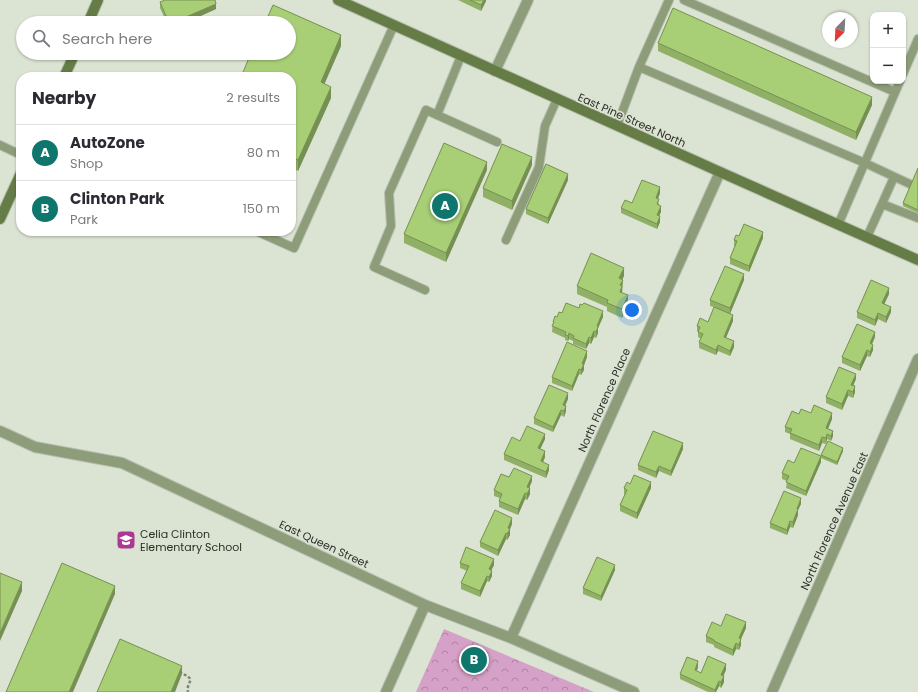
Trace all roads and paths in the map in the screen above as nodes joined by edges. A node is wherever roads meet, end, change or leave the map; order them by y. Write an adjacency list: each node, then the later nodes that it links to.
1 (98, 0): 6 (main road)
2 (338, 0): 7 (main road, East Pine Street North)
3 (528, 0): 13 (street)
4 (669, 0): 11 (lane)
5 (684, 0): 16 (lane)
6 (91, 16)
7 (394, 25): 9 (main road, East Pine Street North); 32 (lane)
8 (918, 39): 12 (lane)
9 (461, 56): 13 (main road, East Pine Street North); 18 (lane)
10 (72, 60): 14 (main road)
11 (639, 67): 19 (lane); 23 (lane)
12 (906, 67)
13 (496, 71): 17 (main road, East Pine Street North)
14 (66, 72)
15 (899, 84): 16 (lane)
16 (895, 92): 23 (lane)
17 (557, 98): 19 (main road, East Pine Street North); 34 (lane)
18 (437, 115): 20 (lane); 36 (lane)
19 (617, 126): 24 (main road, East Pine Street North)
20 (497, 142)
21 (0, 145): 22 (lane)
22 (16, 153)
23 (865, 163): 25 (lane); 31 (lane)
24 (720, 172): 31 (main road, East Pine Street North); 40 (street, North Florence Place)
25 (894, 177): 27 (lane); 28 (lane)
26 (16, 184): 30 (main road)
27 (912, 185)
28 (882, 204): 29 (lane); 33 (lane)
29 (918, 218)
30 (0, 219)
31 (838, 225): 33 (main road, East Pine Street North)
32 (267, 236)
33 (867, 238): 35 (main road, East Pine Street North)
34 (506, 240)
35 (918, 260)
36 (425, 290)
37 (918, 359): 45 (street, North Florence Avenue East)
38 (0, 431): 39 (street, East Queen Street)
39 (425, 604): 40 (street, East Queen Street); 43 (street)
40 (511, 638): 44 (street, East Queen Street)
41 (175, 670): 42 (path)
42 (188, 692)
43 (386, 692)
44 (634, 692)
45 (772, 692)

